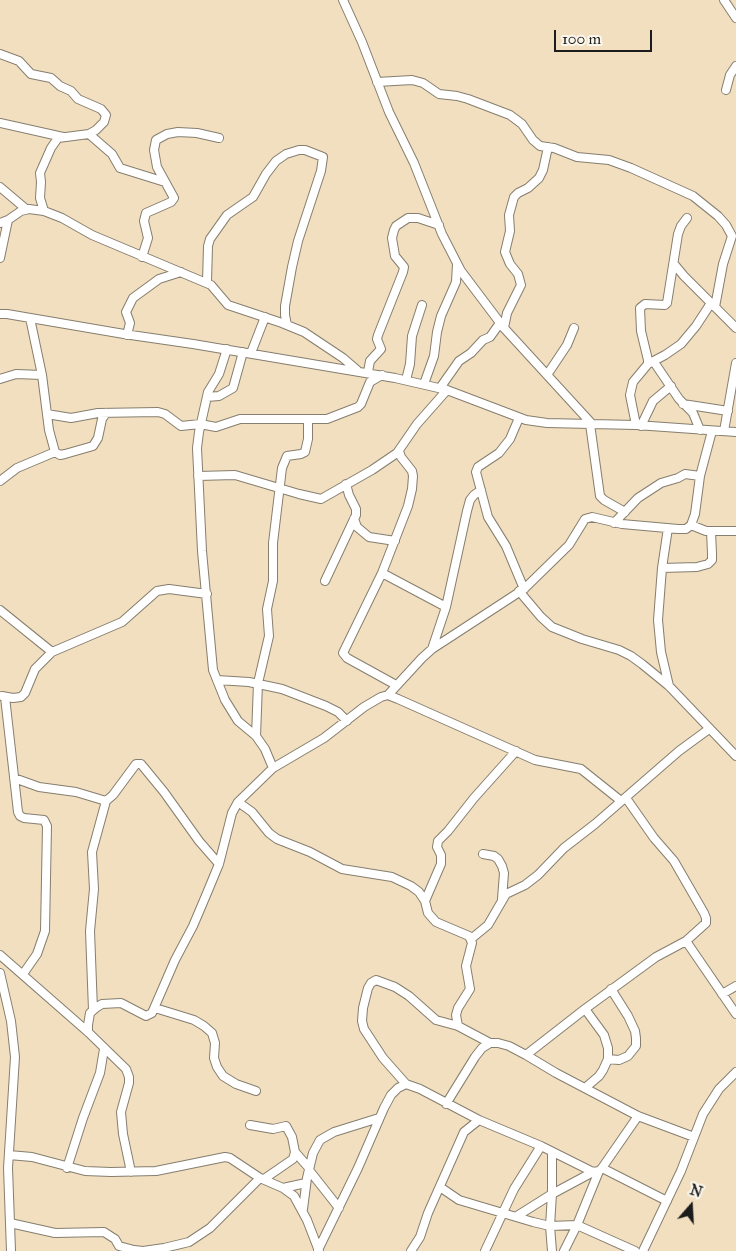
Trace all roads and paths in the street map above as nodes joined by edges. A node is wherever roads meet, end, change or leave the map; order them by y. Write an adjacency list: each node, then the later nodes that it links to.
1 (342, 0): 6 (street)
2 (724, 0): 3 (street)
3 (736, 18)
4 (0, 54): 9 (street)
5 (736, 66): 7 (street)
6 (377, 82): 12 (street); 19 (street)
7 (726, 90)
8 (0, 123): 10 (street)
9 (89, 134): 10 (street); 13 (street)
10 (63, 137): 16 (street)
11 (219, 138): 13 (street)
12 (548, 147): 20 (street); 33 (street)
13 (165, 182): 21 (street)
14 (0, 188): 15 (street)
15 (26, 209): 16 (street); 18 (street)
16 (44, 211): 21 (street)
17 (687, 218): 24 (street)
18 (4, 221): 22 (street)
19 (439, 225): 23 (street); 42 (street)
20 (733, 241): 28 (street)
21 (142, 257): 25 (street)
22 (0, 258)
23 (457, 264): 33 (street); 48 (street)
24 (674, 264): 28 (street); 39 (street)
25 (181, 272): 26 (street); 36 (street)
26 (207, 282): 30 (street); 32 (street)
27 (422, 305): 47 (street)
28 (713, 305): 35 (street); 39 (street)
29 (0, 314): 31 (street)
30 (265, 317): 32 (street); 38 (street)
31 (30, 318): 36 (street); 43 (street)
32 (287, 325): 41 (street)
33 (502, 326): 45 (street); 50 (street)
34 (574, 328): 45 (street)
35 (736, 328)
36 (127, 335): 37 (street)
37 (227, 350): 38 (street); 51 (street)
38 (247, 353): 41 (street); 51 (street)
39 (651, 363): 49 (street); 60 (street)
40 (736, 363): 53 (street)
41 (358, 371): 42 (street)
42 (368, 372): 44 (street)
43 (42, 375): 46 (street); 55 (street)
44 (382, 375): 47 (street); 57 (street)
45 (547, 375): 59 (street)
46 (0, 379)
47 (406, 380): 48 (street)
48 (424, 384): 50 (street)
49 (671, 386): 52 (street); 60 (street)
50 (443, 389): 56 (street); 65 (street)
51 (207, 397): 58 (street)
52 (683, 404): 53 (street); 61 (street)
53 (728, 411): 63 (street)
54 (106, 413): 55 (street); 58 (street); 66 (street)
55 (46, 414): 66 (street)
56 (519, 418): 59 (street); 72 (street)
57 (308, 419): 58 (street); 71 (street)
58 (200, 424): 67 (street)
59 (591, 424): 60 (street); 73 (street)
60 (638, 425): 61 (street)
61 (700, 430): 62 (street)
62 (712, 431): 63 (street); 68 (street)
63 (724, 431): 64 (street)
64 (736, 432)
65 (399, 451): 70 (street); 80 (street)
66 (55, 452): 69 (street)
67 (198, 476): 71 (street); 85 (street)
68 (700, 476): 73 (street); 76 (street)
69 (0, 481)
70 (346, 484): 71 (street); 74 (street)
71 (279, 488): 92 (street)
72 (481, 490): 84 (street); 86 (street)
73 (625, 512): 75 (street)
74 (354, 520): 80 (street); 83 (street)
75 (614, 523): 77 (street); 84 (street)
76 (691, 525): 77 (street); 78 (street)
77 (668, 528): 81 (street)
78 (711, 531): 79 (street); 81 (street)
79 (736, 531)
80 (395, 541): 82 (street)
81 (662, 568): 94 (street)
82 (382, 573): 86 (street); 93 (street)
83 (325, 581)
84 (522, 590): 88 (street); 94 (street)
85 (207, 594): 89 (street); 90 (street)
86 (446, 607): 88 (street)
87 (0, 610): 89 (street)
88 (432, 649): 93 (street)
89 (52, 652): 97 (street)
90 (216, 680): 91 (street); 95 (street)
91 (231, 682): 92 (street); 95 (street)
92 (258, 683): 98 (street); 100 (street)
93 (396, 685): 96 (street)
94 (669, 686): 99 (street)
95 (222, 693): 100 (street)
96 (388, 695): 98 (street); 101 (street)
97 (2, 696): 105 (street)
98 (347, 721): 104 (street)
99 (709, 729): 102 (street); 107 (street)
100 (256, 736): 104 (street)
101 (516, 751): 107 (street); 112 (street)
102 (733, 751): 103 (street)
103 (736, 756)
104 (274, 768): 108 (street)
105 (14, 778): 106 (street); 117 (street)
106 (106, 800): 110 (street); 123 (street)
107 (623, 800): 111 (street); 114 (street)
108 (238, 802): 110 (street); 112 (street)
109 (483, 854): 111 (street)
110 (219, 864): 121 (street)
111 (502, 899): 113 (street)
112 (425, 901): 113 (street)
113 (471, 939): 125 (street)
114 (686, 940): 119 (street); 120 (street)
115 (0, 955): 117 (street)
116 (0, 973): 144 (street)
117 (23, 974): 126 (street)
118 (736, 986): 120 (street)
119 (611, 990): 122 (street); 130 (street)
120 (722, 994): 124 (street)
121 (155, 1008): 123 (street); 134 (street)
122 (585, 1008): 129 (street); 130 (street)
123 (93, 1010): 126 (street)
124 (736, 1014)
125 (458, 1026): 127 (street); 132 (street)
126 (88, 1032): 128 (street)
127 (490, 1043): 129 (street); 135 (street)
128 (104, 1049): 145 (street); 148 (street)
129 (526, 1055): 133 (street)
130 (608, 1060): 133 (street)
131 (736, 1072): 140 (street)
132 (406, 1084): 135 (street); 137 (street)
133 (585, 1088): 136 (street)
134 (256, 1091)
135 (446, 1104): 138 (street)
136 (638, 1116): 140 (street); 147 (street)
137 (379, 1118): 146 (street); 155 (street)
138 (479, 1120): 141 (street); 151 (street)
139 (250, 1125): 142 (street)
140 (694, 1138): 154 (street)
141 (541, 1146): 143 (street); 157 (street)
142 (295, 1152): 146 (street); 149 (street)
143 (552, 1152): 147 (street); 153 (street)
144 (9, 1155): 145 (street); 159 (street)
145 (67, 1168): 148 (street)
146 (309, 1169): 150 (street); 155 (street)
147 (598, 1170): 153 (street); 154 (street); 160 (street)
148 (131, 1172): 149 (street)
149 (262, 1178): 152 (street); 159 (street)
150 (306, 1183): 152 (street); 156 (street)
151 (440, 1187): 157 (street); 164 (street)
152 (283, 1188): 156 (street)
153 (552, 1194): 158 (street); 161 (street)
154 (667, 1201): 169 (street)
155 (339, 1208): 162 (street)
156 (303, 1210): 162 (street)
157 (504, 1213): 158 (street); 165 (street)
158 (517, 1216): 161 (street)
159 (10, 1223): 163 (street)
160 (578, 1225): 161 (street); 167 (street); 168 (street)
161 (550, 1226): 166 (street)
162 (319, 1250)
163 (11, 1251)
164 (411, 1251)
165 (485, 1251)
166 (552, 1251)
167 (564, 1251)
168 (635, 1251)
169 (643, 1251)

